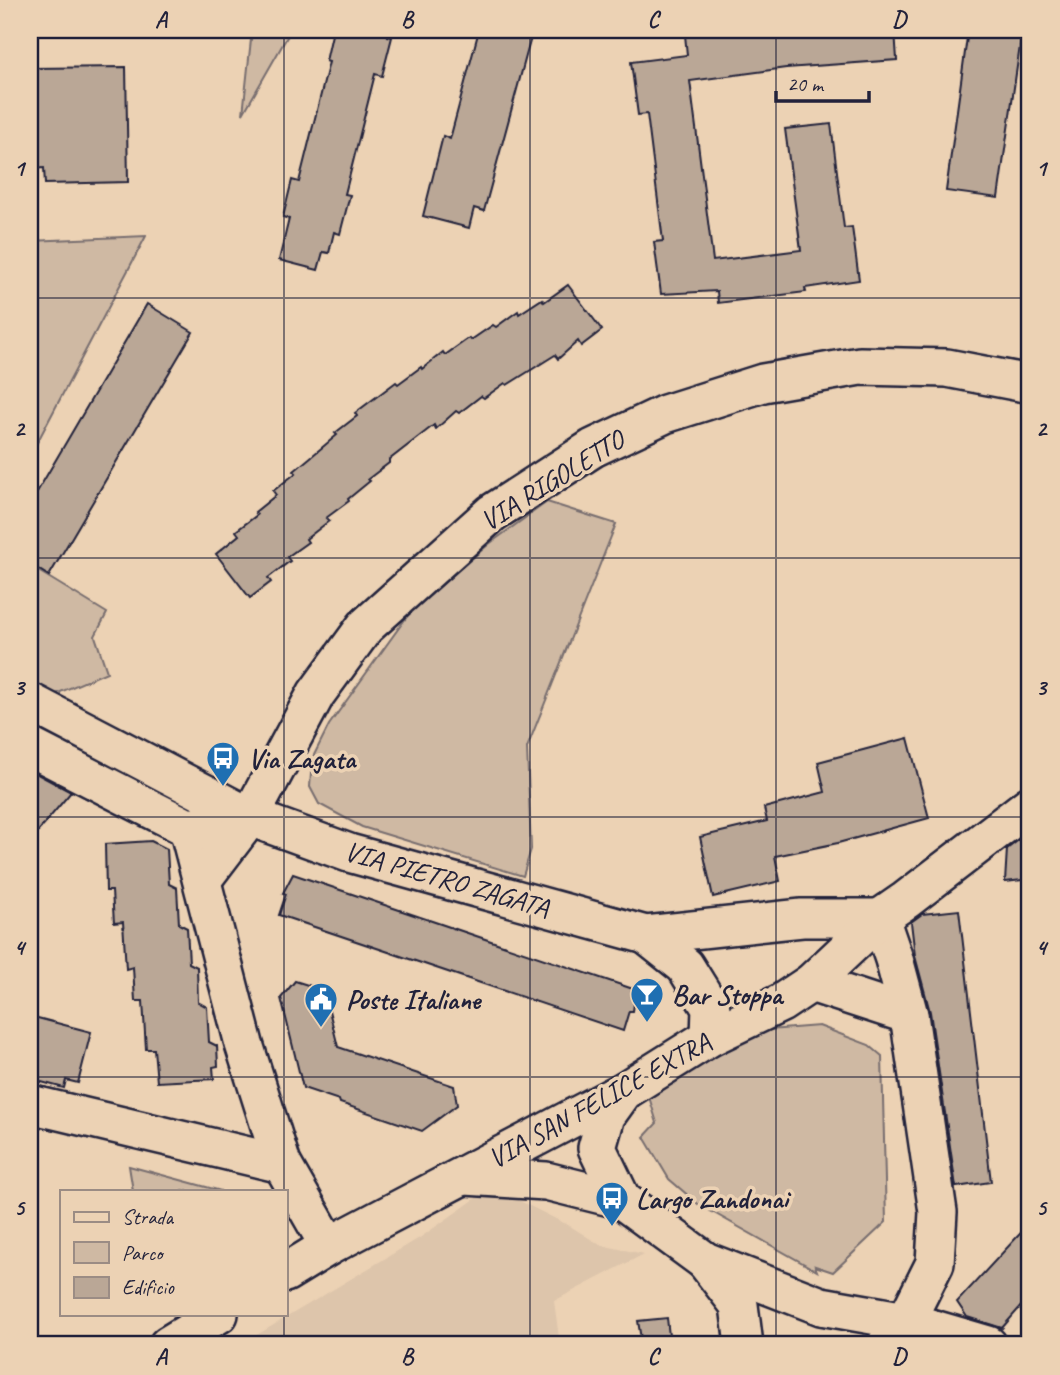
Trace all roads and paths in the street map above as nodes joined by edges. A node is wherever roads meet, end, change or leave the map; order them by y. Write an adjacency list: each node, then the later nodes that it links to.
1 (1030, 384): 5 (street, VIA RIGOLETTO)
2 (30, 702): 5 (street, VIA PIETRO ZAGATA)
3 (31, 749): 6 (street)
4 (1030, 805): 8 (street, VIA SAN FELICE EXTRA)
5 (250, 817): 6 (street); 7 (street); 9 (street, VIA PIETRO ZAGATA)
6 (188, 828): 7 (street)
7 (202, 880): 15 (street)
8 (880, 918): 9 (street, VIA PIETRO ZAGATA); 10 (street, VIA SAN FELICE EXTRA); 11 (street)
9 (646, 935): 12 (street, VIA PIETRO ZAGATA)
10 (811, 984): 11 (street); 12 (street, VIA SAN FELICE EXTRA)
11 (908, 1015): 22 (street)
12 (710, 1037): 13 (street, VIA SAN FELICE EXTRA)
13 (624, 1091): 16 (street, VIA SAN FELICE EXTRA); 17 (street)
14 (30, 1104): 15 (street)
15 (282, 1164): 18 (street)
16 (464, 1176): 17 (street); 18 (street, VIA SAN FELICE EXTRA)
17 (622, 1200): 19 (street)
18 (329, 1246): 20 (street, VIA SAN FELICE EXTRA)
19 (705, 1261): 22 (street); 24 (street)
20 (287, 1272)
21 (216, 1316): 23 (street)
22 (896, 1333): 25 (street)
23 (168, 1345)
24 (744, 1345)
25 (988, 1345)

